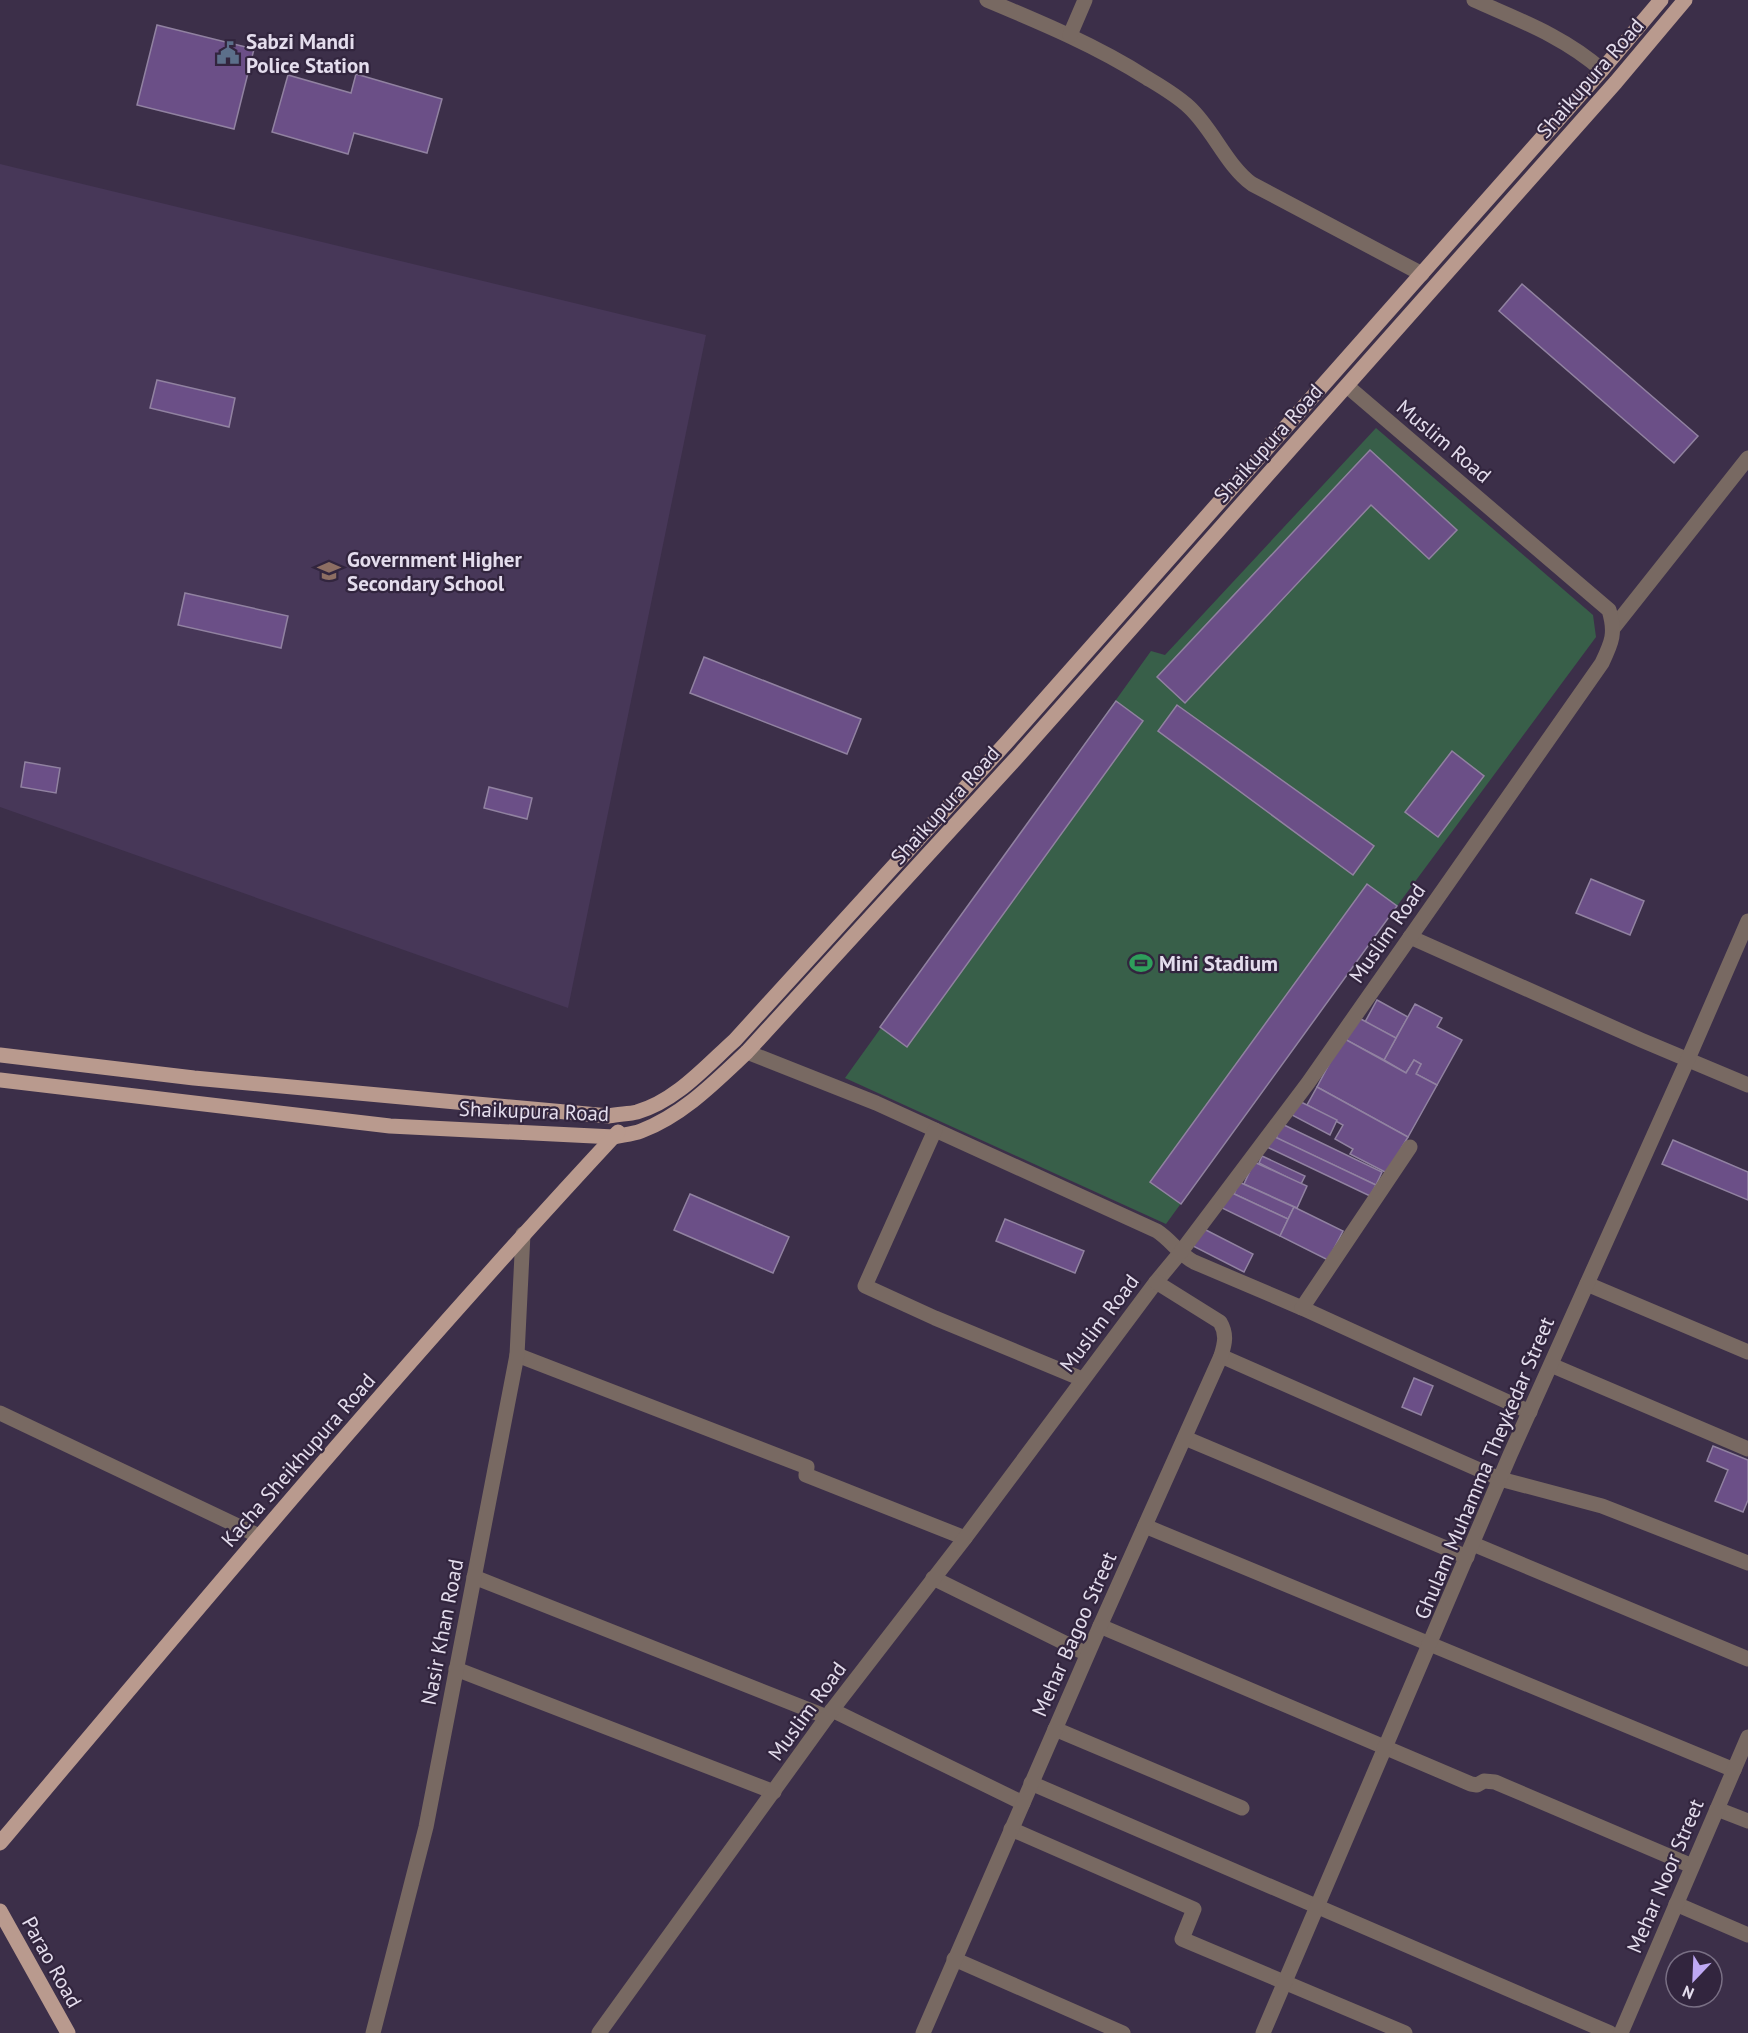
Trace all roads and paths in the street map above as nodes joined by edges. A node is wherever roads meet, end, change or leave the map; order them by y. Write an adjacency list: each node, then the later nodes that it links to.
1 (987, 0): 6 (street)
2 (1085, 0): 6 (street)
3 (1474, 0): 7 (street)
4 (1661, 0): 7 (main road, Shaikupura Road)
5 (1685, 0): 9 (main road, Shaikupura Road)
6 (1070, 35): 8 (street)
7 (1602, 70): 8 (main road, Shaikupura Road)
8 (1422, 274): 19 (main road, Shaikupura Road)
9 (1347, 386): 11 (street, Muslim Road); 14 (main road, Shaikupura Road)
10 (1748, 458): 11 (street, Muslim Road)
11 (1614, 627): 13 (street, Muslim Road)
12 (1748, 921): 16 (street, Ghulam Muhamma Theykedar Street)
13 (1410, 937): 16 (street); 24 (street, Muslim Road)
14 (747, 1052): 20 (street); 21 (main road, Shaikupura Road)
15 (0, 1055): 19 (main road, Shaikupura Road)
16 (1688, 1059): 18 (street); 26 (street, Ghulam Muhamma Theykedar Street)
17 (0, 1080): 21 (main road, Shaikupura Road)
18 (1748, 1085)
19 (637, 1112): 21 (main road, Kacha Sheikhupura Road)
20 (935, 1130): 24 (street); 32 (street)
21 (614, 1137): 23 (main road, Kacha Sheikhupura Road)
22 (1410, 1147): 27 (street)
23 (523, 1234): 29 (street, Nasir Khan Road); 39 (main road, Kacha Sheikhupura Road)
24 (1180, 1253): 25 (street, Muslim Road); 27 (street)
25 (1156, 1282): 30 (street, Mehar Bagoo Street); 32 (street, Muslim Road)
26 (1587, 1284): 28 (street); 31 (street, Ghulam Muhamma Theykedar Street)
27 (1302, 1308): 33 (street)
28 (1748, 1352)
29 (517, 1355): 40 (street); 43 (street, Nasir Khan Road)
30 (1221, 1356): 35 (street, Mehar Bagoo Street); 37 (street)
31 (1551, 1365): 33 (street, Ghulam Muhamma Theykedar Street); 36 (street)
32 (1082, 1379): 40 (street, Muslim Road)
33 (1530, 1412): 37 (street, Ghulam Muhamma Theykedar Street)
34 (0, 1413): 39 (street)
35 (1185, 1438): 38 (street, Mehar Bagoo Street); 41 (street)
36 (1748, 1449)
37 (1500, 1479): 41 (street, Ghulam Muhamma Theykedar Street); 42 (street)
38 (1145, 1526): 45 (street, Mehar Bagoo Street); 46 (street)
39 (259, 1536): 62 (main road, Kacha Sheikhupura Road)
40 (965, 1538): 44 (street, Muslim Road)
41 (1470, 1550): 46 (street, Ghulam Muhamma Theykedar Street); 48 (street)
42 (1748, 1563)
43 (474, 1577): 49 (street, Nasir Khan Road); 50 (street)
44 (933, 1578): 47 (street); 50 (street, Muslim Road)
45 (1100, 1626): 47 (street, Mehar Bagoo Street); 53 (street)
46 (1430, 1644): 53 (street, Ghulam Muhamma Theykedar Street); 54 (street)
47 (1087, 1654): 51 (street, Mehar Bagoo Street)
48 (1748, 1659)
49 (456, 1669): 56 (street); 71 (street, Nasir Khan Road)
50 (829, 1714): 56 (street, Muslim Road); 57 (street)
51 (1055, 1729): 55 (street, Mehar Bagoo Street); 58 (street)
52 (1748, 1737): 54 (street, Mehar Noor Street)
53 (1386, 1748): 63 (street); 65 (street, Ghulam Muhamma Theykedar Street)
54 (1734, 1770): 59 (street, Mehar Noor Street)
55 (1031, 1783): 57 (street, Mehar Bagoo Street); 65 (street)
56 (774, 1792): 72 (street, Muslim Road)
57 (1023, 1803): 61 (street, Mehar Bagoo Street)
58 (1242, 1808)
59 (1717, 1809): 60 (street); 63 (street, Mehar Noor Street)
60 (1748, 1821)
61 (1011, 1829): 68 (street, Mehar Bagoo Street); 69 (street)
62 (0, 1843)
63 (1692, 1866): 64 (street, Mehar Noor Street)
64 (1676, 1905): 67 (street); 78 (street, Mehar Noor Street)
65 (1318, 1906): 69 (street, Ghulam Muhamma Theykedar Street); 77 (street)
66 (0, 1911): 70 (main road, Parao Road)
67 (1748, 1935)
68 (954, 1959): 73 (street, Mehar Bagoo Street); 74 (street)
69 (1285, 1982): 75 (street, Ghulam Muhamma Theykedar Street); 76 (street)
70 (63, 2030)
71 (373, 2033)
72 (599, 2033)
73 (923, 2033)
74 (1123, 2033)
75 (1263, 2033)
76 (1405, 2033)
77 (1610, 2033)
78 (1621, 2033)

